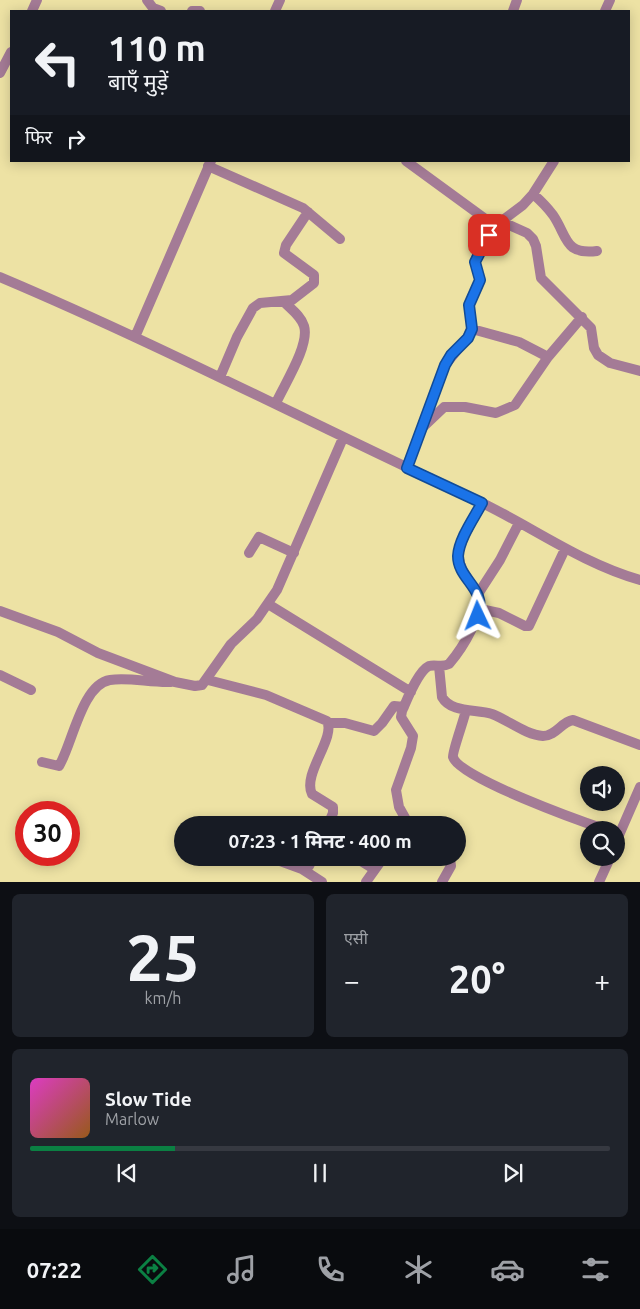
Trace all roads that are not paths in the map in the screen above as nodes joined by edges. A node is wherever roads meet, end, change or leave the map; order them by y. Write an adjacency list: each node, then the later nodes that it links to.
1 (147, 0): 2 (street)
2 (158, 10)
3 (10, 54): 4 (street)
4 (0, 73)
5 (553, 162): 8 (street)
6 (210, 164): 9 (street); 17 (street)
7 (419, 165): 10 (street)
8 (533, 194): 10 (street); 12 (street)
9 (308, 212): 11 (street); 14 (street)
10 (498, 223): 15 (street); 16 (street)
11 (340, 240)
12 (597, 251)
13 (0, 276): 17 (street)
14 (284, 302): 20 (street); 21 (street)
15 (582, 317): 18 (street); 19 (street)
16 (472, 329): 18 (street); 22 (street)
17 (135, 337): 20 (street)
18 (548, 357): 22 (street)
19 (640, 371)
20 (220, 377): 21 (street)
21 (276, 403): 23 (street)
22 (420, 430): 24 (street)
23 (343, 438): 24 (street); 29 (street)
24 (407, 468): 25 (street)
25 (482, 503): 26 (street); 33 (street)
26 (518, 523): 27 (street); 33 (street)
27 (565, 549): 30 (street); 35 (street)
28 (248, 553): 29 (street)
29 (294, 553): 34 (street)
30 (623, 574): 31 (street); 32 (street)
31 (640, 580)
32 (640, 586)
33 (478, 594): 35 (street)
34 (268, 604): 39 (street); 42 (street)
35 (480, 609): 37 (street)
36 (0, 611): 40 (street)
37 (439, 666): 42 (street); 44 (street)
38 (0, 675): 41 (street)
39 (208, 680): 40 (street); 45 (street)
40 (174, 682): 47 (street)
41 (30, 690)
42 (411, 692): 43 (street)
43 (404, 707): 45 (street); 50 (street)
44 (466, 710): 46 (street); 51 (street)
45 (329, 723): 49 (street)
46 (640, 745)
47 (42, 762)
48 (640, 787): 52 (street)
49 (332, 816)
50 (404, 816)
51 (584, 821)
52 (624, 821)
53 (292, 866): 60 (street)
54 (309, 866): 60 (street)
55 (369, 866): 59 (street)
56 (376, 866): 59 (street)
57 (450, 866): 63 (street)
58 (606, 866): 64 (street)
59 (374, 869): 62 (street)
60 (302, 870): 61 (street)
61 (322, 882)
62 (366, 882)
63 (442, 882)
64 (599, 882)

